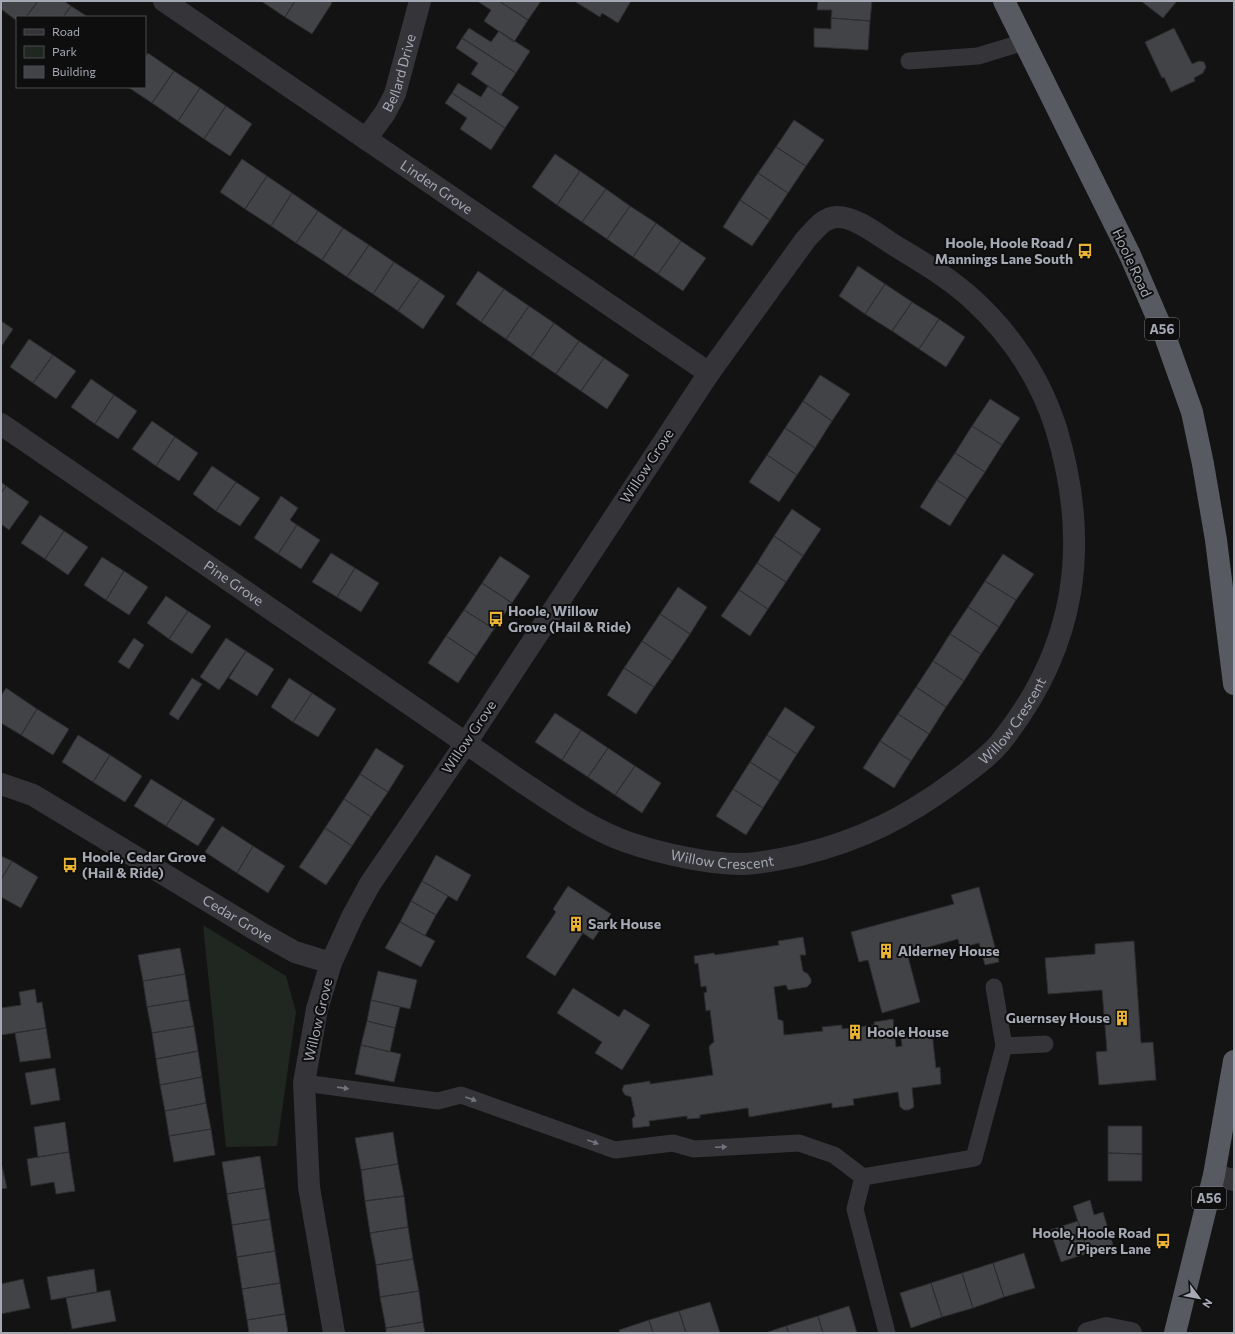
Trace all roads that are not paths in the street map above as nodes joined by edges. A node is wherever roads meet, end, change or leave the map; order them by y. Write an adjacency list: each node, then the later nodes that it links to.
1 (164, 1): 6 (street, Linden Grove)
2 (420, 1): 6 (street, Bellard Drive)
3 (1004, 1): 4 (highway, Hoole Road / A56)
4 (1024, 42): 5 (lane); 10 (highway, Hoole Road / A56)
5 (909, 61)
6 (366, 140): 8 (street, Linden Grove)
7 (837, 217): 8 (street, Willow Grove); 11 (street, Willow Crescent)
8 (709, 373): 11 (street, Willow Grove)
9 (1, 424): 11 (street, Pine Grove)
10 (1234, 684)
11 (466, 743): 13 (street, Willow Grove)
12 (1, 784): 13 (street, Cedar Grove)
13 (331, 963): 18 (street, Willow Grove)
14 (994, 987): 16 (lane)
15 (1044, 1044): 16 (lane)
16 (1004, 1046): 19 (lane)
17 (1234, 1061): 20 (highway, A56)
18 (304, 1083): 19 (lane, one-way to 19); 21 (street, Willow Grove)
19 (862, 1177): 22 (lane)
20 (1224, 1178): 25 (highway, A56)
21 (334, 1333)
22 (887, 1333)
23 (1088, 1333): 24 (street)
24 (1131, 1333)
25 (1175, 1333)

